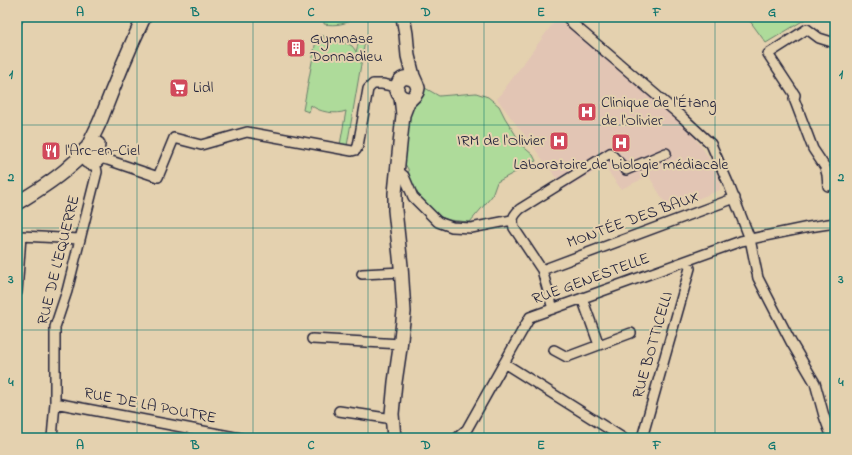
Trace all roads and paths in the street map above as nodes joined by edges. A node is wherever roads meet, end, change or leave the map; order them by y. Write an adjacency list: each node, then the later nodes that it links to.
1 (18, 17): 5 (street)
2 (144, 17): 10 (street)
3 (403, 17): 7 (street)
4 (567, 17): 13 (street)
5 (17, 20)
6 (835, 44): 12 (street)
7 (408, 56): 8 (street); 8 (street)
8 (403, 90): 10 (street); 11 (street)
9 (666, 153): 15 (street)
10 (89, 157): 14 (street); 17 (street, RUE DE L'EQUERRE)
11 (397, 170): 15 (street); 21 (street)
12 (828, 186)
13 (734, 198): 18 (street); 20 (street, MONTÉE DES BAUX)
14 (17, 203)
15 (512, 220): 20 (street)
16 (835, 223): 18 (street, RUE GENESTELLE)
17 (80, 239): 23 (street); 32 (street, RUE DE L'EQUERRE)
18 (750, 239): 19 (street, RUE GENESTELLE); 42 (street)
19 (687, 261): 24 (street, RUE GENESTELLE); 41 (street, RUE BOTTICELLI)
20 (542, 270): 25 (street)
21 (402, 272): 22 (street); 28 (street)
22 (362, 274)
23 (17, 292)
24 (582, 298): 25 (street, RUE GENESTELLE); 29 (street)
25 (553, 309): 31 (street, RUE GENESTELLE)
26 (631, 333): 29 (street)
27 (312, 339): 28 (street)
28 (401, 344): 34 (street)
29 (599, 344): 30 (street)
30 (554, 350)
31 (504, 363): 39 (street, RUE GENESTELLE); 40 (street)
32 (55, 403): 35 (street, RUE DE LA POUTRE); 36 (street, RUE DE L'EQUERRE)
33 (339, 411): 34 (street)
34 (392, 419): 38 (street)
35 (199, 434): 37 (street, RUE DE LA POUTRE)
36 (52, 438)
37 (240, 438)
38 (394, 438)
39 (457, 438)
40 (623, 438)
41 (642, 438)
42 (832, 438)

